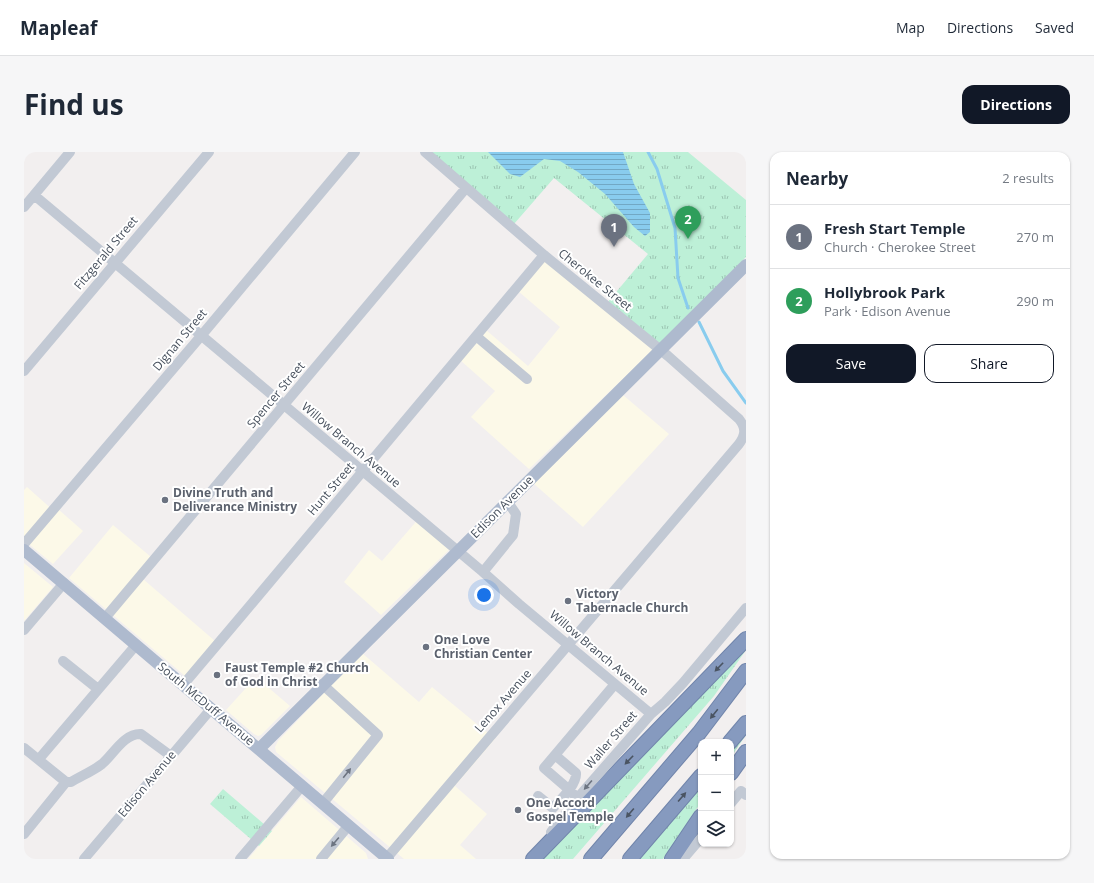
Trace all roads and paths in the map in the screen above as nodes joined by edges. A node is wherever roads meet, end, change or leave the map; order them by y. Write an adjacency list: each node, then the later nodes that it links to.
1 (70, 152): 6 (street)
2 (209, 152): 9 (street, Fitzgerald Street)
3 (355, 152): 11 (street, Dignan Street)
4 (425, 152): 5 (street, Cherokee Street)
5 (466, 188): 8 (street, Cherokee Street); 16 (street, Spencer Street)
6 (34, 195): 7 (street); 9 (street, Willow Branch Avenue)
7 (24, 206)
8 (544, 255): 12 (street, Hunt Street); 13 (street, Cherokee Street)
9 (115, 263): 11 (street, Willow Branch Avenue); 14 (street, Fitzgerald Street)
10 (746, 265): 13 (main road, Edison Avenue)
11 (201, 336): 16 (street, Willow Branch Avenue); 20 (street, Dignan Street)
12 (476, 336): 15 (street); 18 (street, Hunt Street)
13 (660, 350): 17 (street, Cherokee Street); 19 (main road, Edison Avenue)
14 (24, 371)
15 (528, 379)
16 (284, 406): 18 (street, Willow Branch Avenue); 26 (street, Spencer Street)
17 (746, 430): 30 (street, Lenox Avenue)
18 (362, 472): 22 (street, Willow Branch Avenue); 33 (street, Hunt Street)
19 (508, 501): 22 (main road, Edison Avenue); 23 (street)
20 (24, 544)
21 (24, 550): 24 (main road, South McDuff Avenue)
22 (457, 551): 23 (street, Willow Branch Avenue); 34 (main road, Edison Avenue)
23 (482, 572): 30 (street, Willow Branch Avenue)
24 (64, 584): 26 (main road, South McDuff Avenue); 27 (street)
25 (746, 608): 38 (street, Waller Street)
26 (105, 618): 29 (main road, South McDuff Avenue)
27 (24, 630)
28 (746, 639): 65 (highway, one-way to 65)
29 (136, 645): 33 (main road, South McDuff Avenue); 36 (street)
30 (569, 645): 35 (street, Willow Branch Avenue); 64 (street, Lenox Avenue)
31 (63, 661): 36 (street)
32 (746, 672): 66 (highway, one-way to 66)
33 (183, 684): 37 (main road, South McDuff Avenue)
34 (322, 684): 42 (main road, Edison Avenue); 56 (street, one-way to 34)
35 (615, 684): 38 (street, Willow Branch Avenue); 44 (street)
36 (98, 689): 46 (street)
37 (211, 709): 42 (main road, South McDuff Avenue); 45 (street, Edison Avenue)
38 (651, 714): 54 (street, Waller Street, one-way to 54)
39 (746, 723): 40 (highway)
40 (733, 739)
41 (24, 748): 46 (street)
42 (259, 748): 50 (main road, South McDuff Avenue)
43 (746, 752): 47 (highway)
44 (555, 755): 51 (street); 51 (street)
45 (171, 756): 49 (street); 61 (street, Edison Avenue)
46 (39, 759): 49 (street)
47 (734, 769)
48 (698, 780): 67 (highway, one-way to 48)
49 (66, 782): 59 (street)
50 (302, 786): 56 (main road, South McDuff Avenue); 62 (street)
51 (569, 790): 53 (street); 54 (street)
52 (744, 793): 55 (street)
53 (538, 796)
54 (577, 798): 65 (street, Waller Street)
55 (734, 801)
56 (323, 803): 58 (main road, South McDuff Avenue)
57 (698, 820): 68 (highway)
58 (349, 825): 63 (street, one-way to 63); 64 (main road, South McDuff Avenue)
59 (24, 834)
60 (698, 842): 69 (street)
61 (84, 859)
62 (240, 859)
63 (321, 859)
64 (387, 859)
65 (532, 859)
66 (592, 859)
67 (630, 859)
68 (672, 859)
69 (683, 859)

